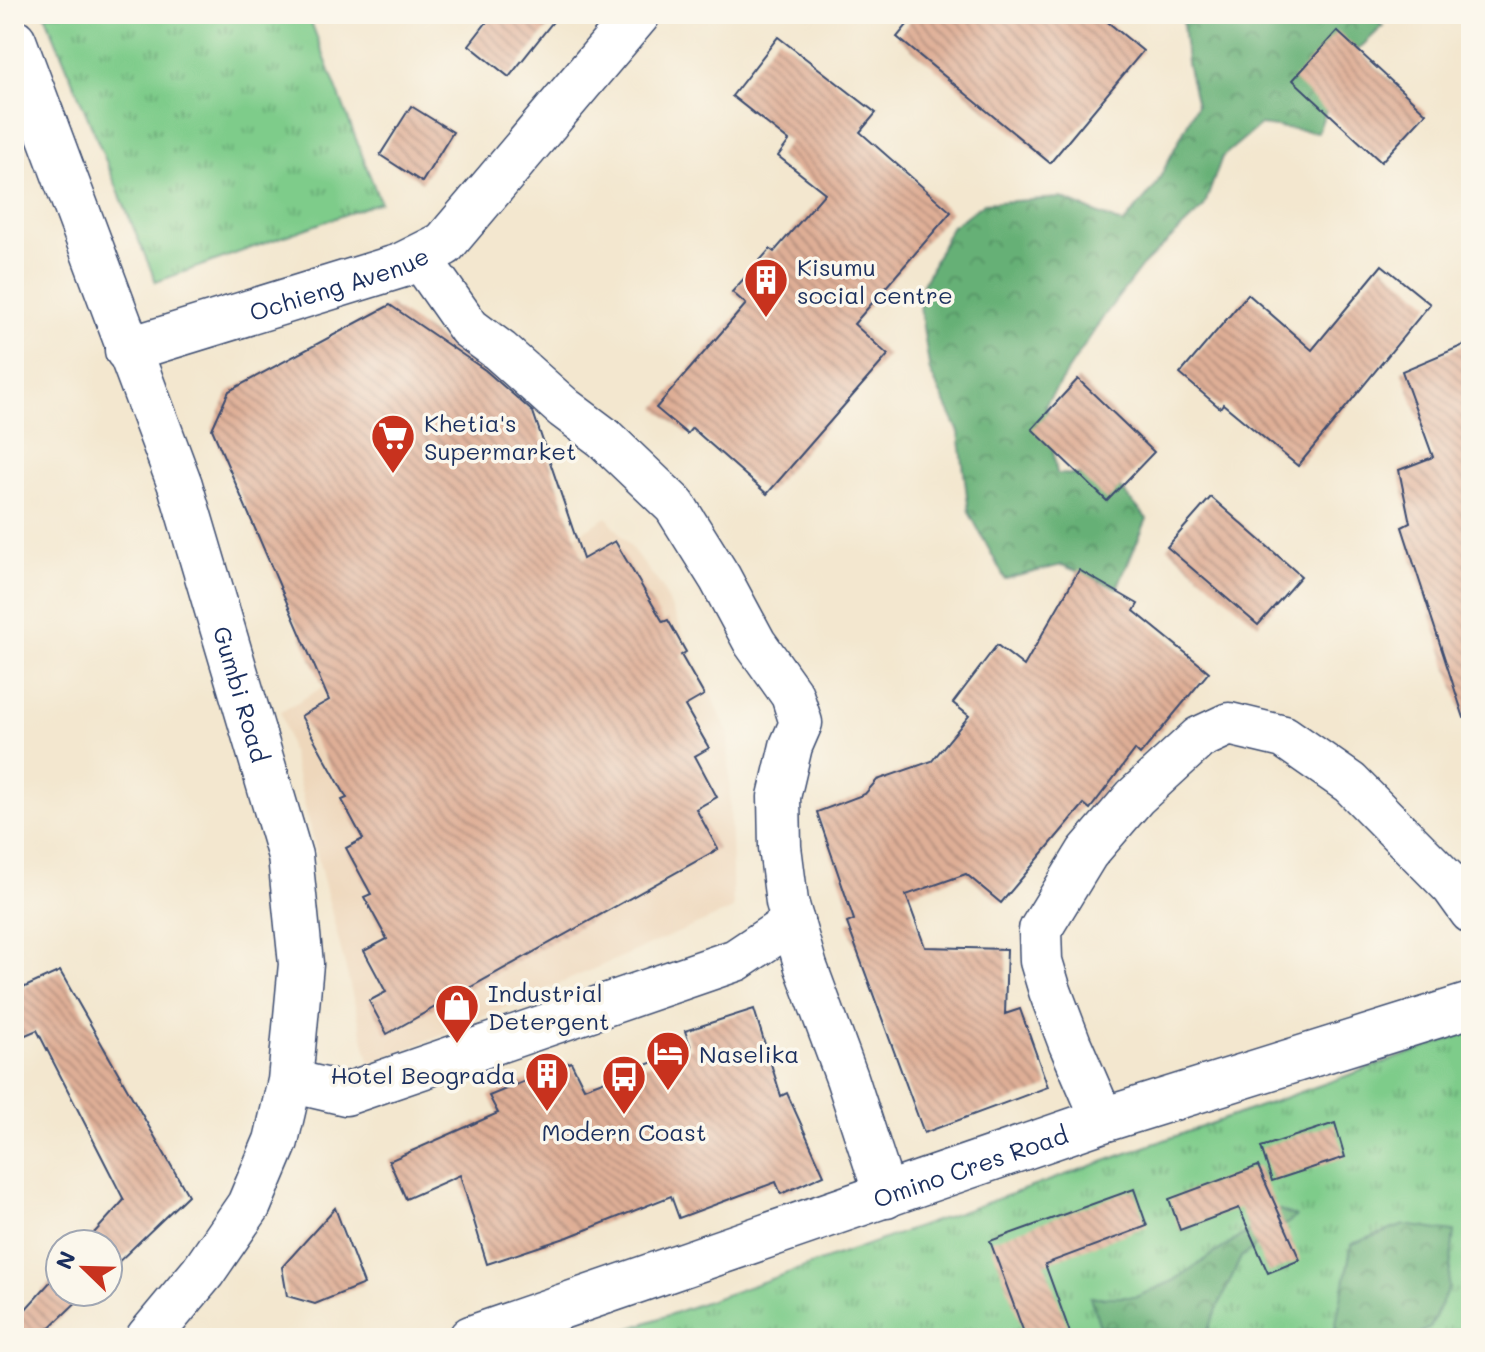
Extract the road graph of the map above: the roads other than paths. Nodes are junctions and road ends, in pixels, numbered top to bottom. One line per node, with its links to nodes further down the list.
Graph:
1 (638, 14): 3 (street, Ochieng Avenue)
2 (14, 41): 4 (street, Gumbi Road)
3 (420, 258): 4 (street, Ochieng Avenue); 6 (street)
4 (127, 350): 8 (street, Gumbi Road)
5 (1471, 912): 9 (street)
6 (793, 922): 8 (street); 10 (street)
7 (1471, 1005): 9 (street, Omino Cres Road)
8 (290, 1081): 11 (street, Gumbi Road)
9 (1103, 1120): 10 (street, Omino Cres Road)
10 (886, 1197): 12 (street, Omino Cres Road)
11 (148, 1338)
12 (471, 1338)

